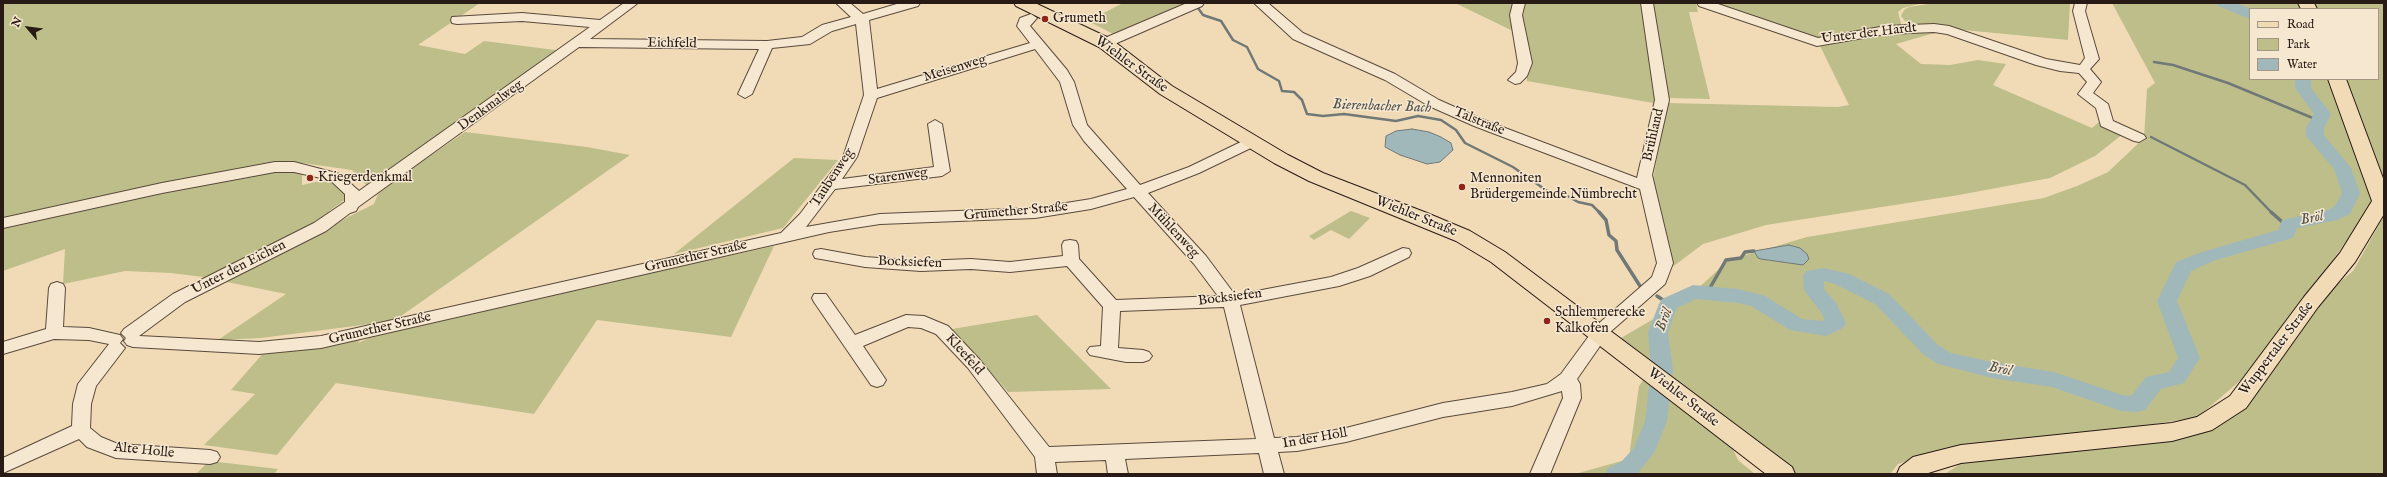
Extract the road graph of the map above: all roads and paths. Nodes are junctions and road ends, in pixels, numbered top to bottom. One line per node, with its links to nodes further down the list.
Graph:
1 (632, 3): 14 (street, Denkmalweg)
2 (842, 3): 12 (street)
3 (914, 3): 12 (street, Eichfeld)
4 (1022, 3): 16 (main road, Wiehler Straße)
5 (1198, 3): 16 (street)
6 (1260, 3): 28 (street, Talstraße)
7 (1519, 3): 20 (street)
8 (1647, 3): 28 (street, Brühland)
9 (1703, 3): 19 (street, Unter der Hardt)
10 (2081, 3): 19 (street)
11 (1031, 18): 17 (street, Mühlenweg)
12 (862, 19): 18 (street, Eichfeld); 23 (street, Taubenweg)
13 (457, 20): 14 (street)
14 (603, 24): 15 (street, Denkmalweg)
15 (578, 43): 18 (street, Eichfeld); 30 (street, Denkmalweg)
16 (1105, 43): 26 (main road, Wiehler Straße)
17 (1039, 44): 23 (street, Meisenweg); 29 (street, Mühlenweg)
18 (767, 45): 22 (street)
19 (2083, 69): 25 (street)
20 (1515, 80)
21 (2337, 80): 59 (main road, Wuppertaler Straße)
22 (745, 94)
23 (872, 95): 27 (street, Taubenweg)
24 (935, 124): 27 (street, Starenweg)
25 (2139, 138)
26 (1252, 142): 29 (street, Grumether Straße); 40 (main road, Wiehler Straße)
27 (830, 185): 32 (street, Taubenweg)
28 (1645, 186): 40 (street, Brühland)
29 (1136, 192): 32 (street, Grumether Straße); 37 (street, Mühlenweg)
30 (350, 208): 31 (street); 41 (street, Unter den Eichen)
31 (3, 223)
32 (788, 236): 41 (street, Grumether Straße)
33 (1403, 253): 37 (street, Bocksiefen)
34 (821, 254): 38 (street, Bocksiefen)
35 (56, 288): 39 (street)
36 (820, 298): 43 (street)
37 (1231, 301): 38 (street, Bocksiefen); 49 (street, Mühlenweg)
38 (1112, 306): 45 (street)
39 (54, 333): 42 (street); 44 (street)
40 (1600, 333): 46 (street, Brühland); 58 (main road, Wiehler Straße)
41 (131, 337): 42 (street, Unter den Eichen)
42 (115, 343): 48 (street)
43 (853, 343): 47 (street); 51 (street, Kleefeld)
44 (3, 348)
45 (1143, 356)
46 (1566, 379): 49 (street, In der Holl); 57 (street)
47 (877, 380)
48 (80, 430): 52 (street, Alte Holle); 53 (street)
49 (1267, 447): 50 (street, In der Holl); 56 (street, Mühlenweg)
50 (1114, 453): 51 (street, In der Holl); 55 (street)
51 (1044, 455): 54 (street)
52 (210, 457)
53 (3, 466)
54 (1047, 474)
55 (1118, 474)
56 (1274, 474)
57 (1540, 474)
58 (1783, 474)
59 (1909, 474)

